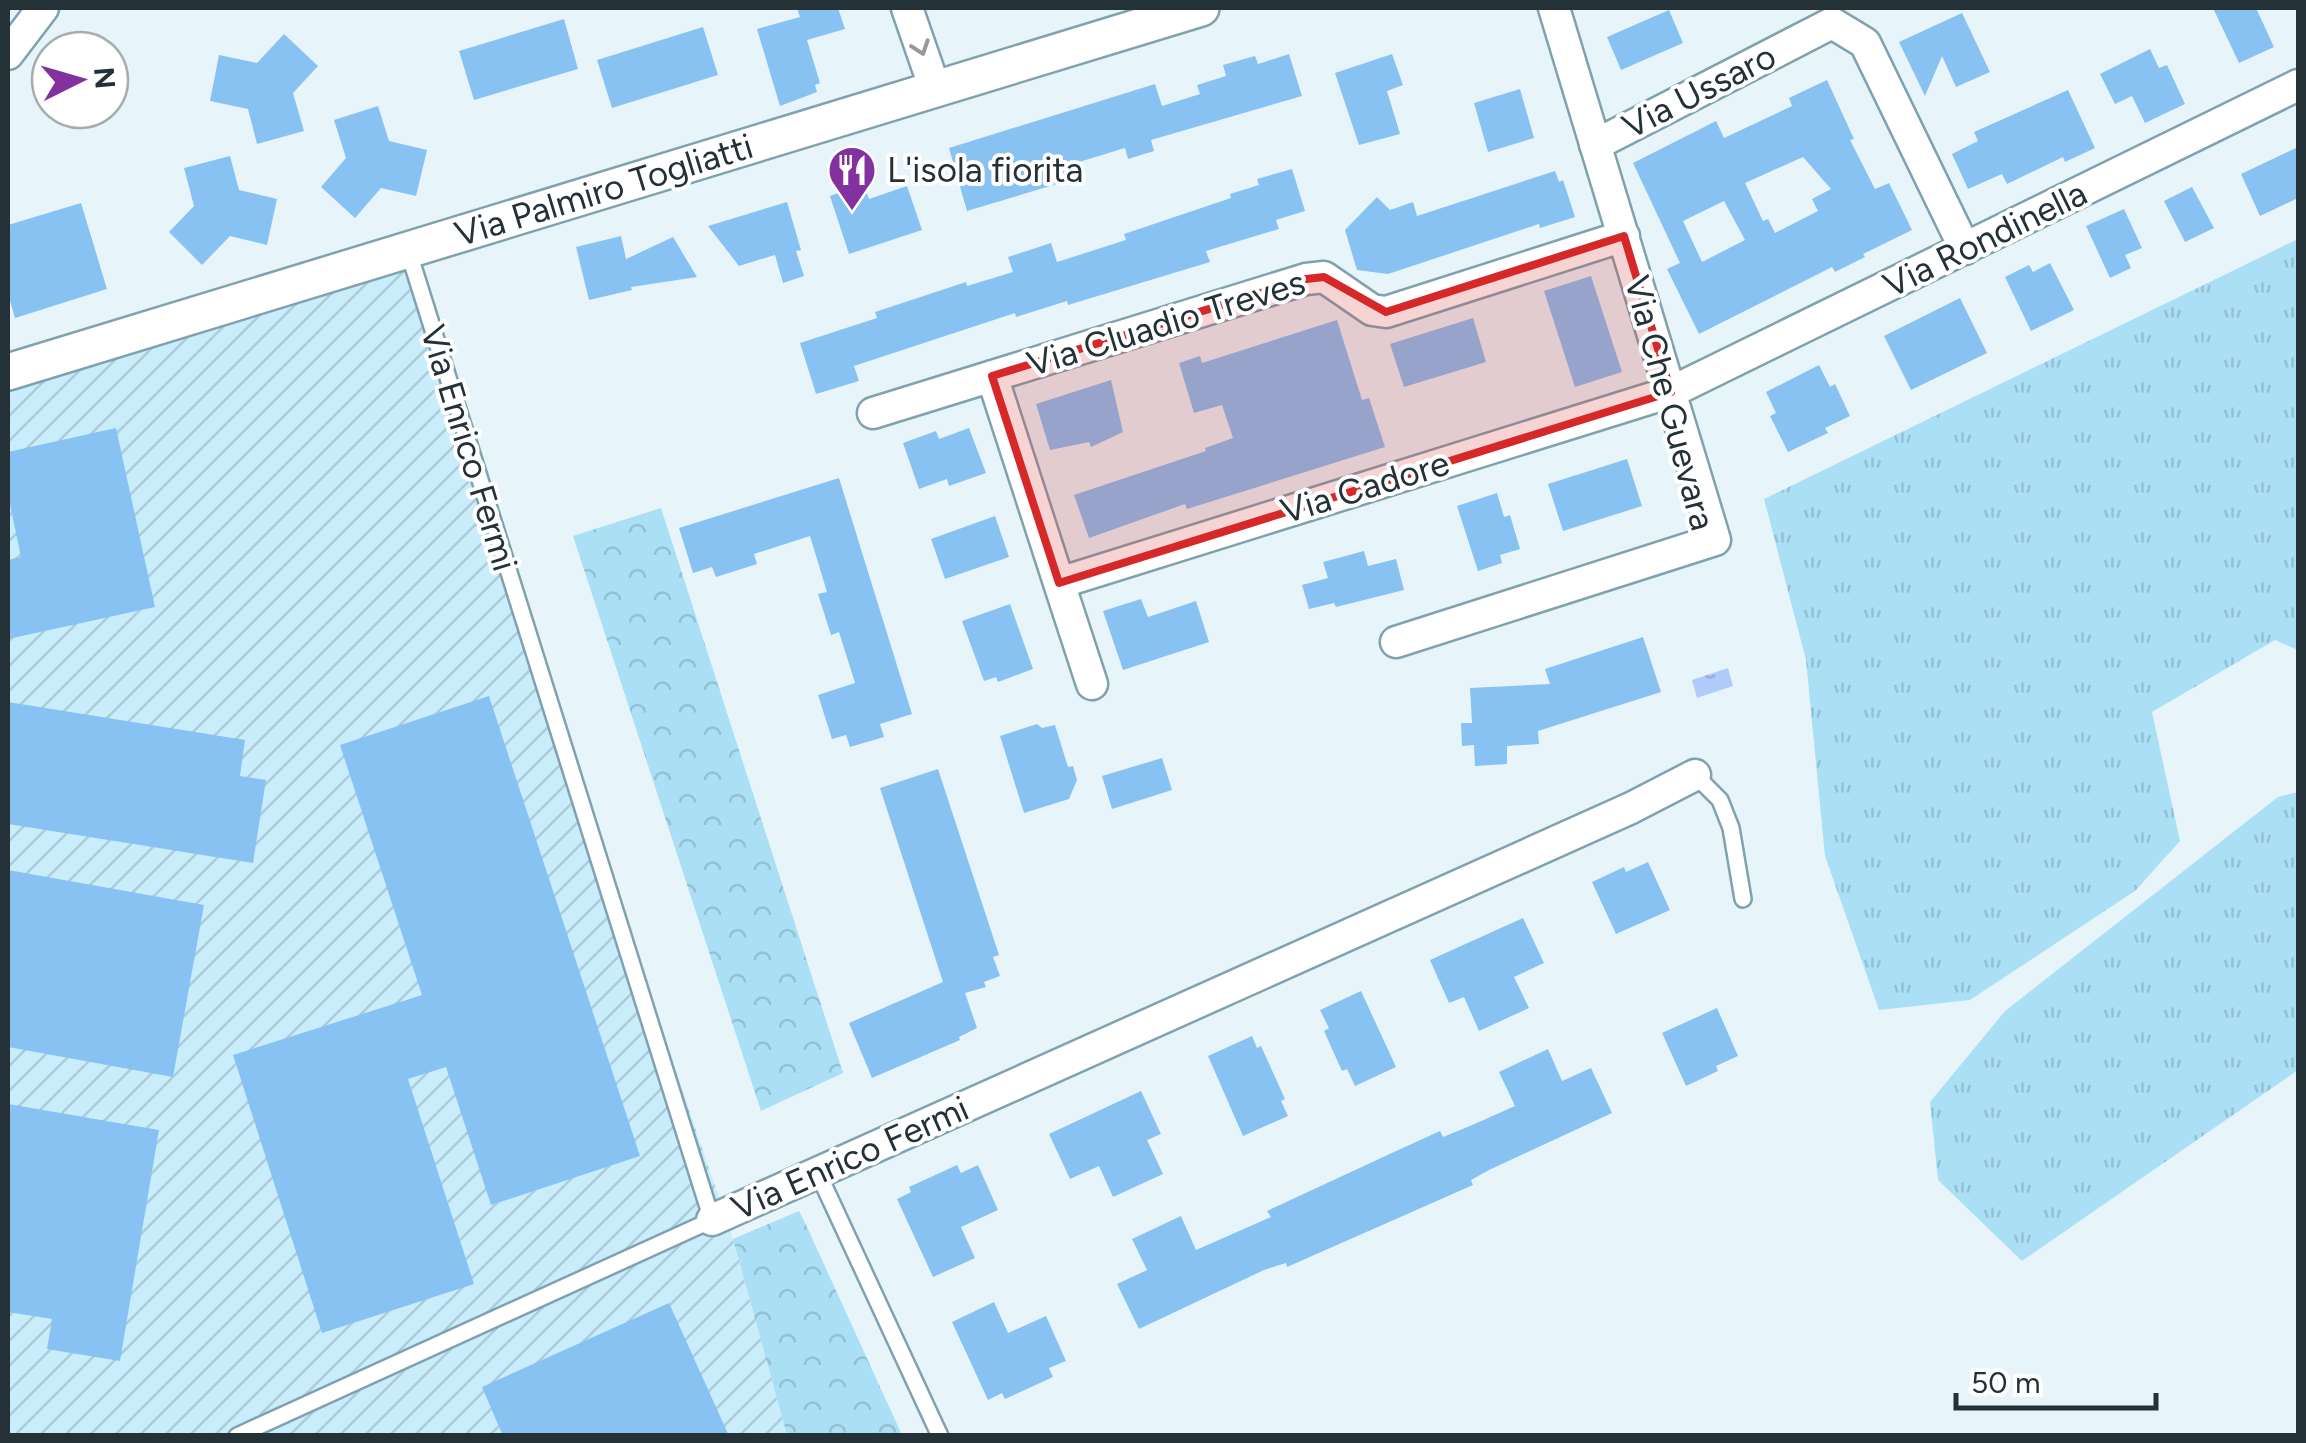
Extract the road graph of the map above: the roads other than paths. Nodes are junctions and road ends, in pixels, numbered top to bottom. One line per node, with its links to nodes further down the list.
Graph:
1 (43, 8): 5 (street)
2 (907, 8): 7 (street, one-way to 7)
3 (1201, 8): 7 (street, Via Palmiro Togliatti)
4 (1554, 8): 8 (street, Via Che Guevara)
5 (8, 54)
6 (2298, 86): 10 (street, Via Rondinella)
7 (935, 89): 11 (street, Via Palmiro Togliatti)
8 (1596, 145): 9 (street, Via Che Guevara); 10 (street, Via Ussaro)
9 (1624, 236): 13 (street, Via Cluadio Treves); 14 (street, Via Che Guevara)
10 (1965, 249): 14 (street, Via Rondinella)
11 (408, 250): 12 (street, Via Palmiro Togliatti); 22 (lane, Via Enrico Fermi)
12 (8, 372)
13 (992, 376): 15 (street, Via Cluadio Treves); 16 (street)
14 (1670, 392): 16 (street, Via Cadore); 17 (street, Via Che Guevara)
15 (872, 413)
16 (1059, 582): 18 (street)
17 (1396, 642)
18 (1092, 684)
19 (1695, 775): 20 (lane); 21 (street, Via Enrico Fermi)
20 (1743, 899)
21 (818, 1173): 22 (street, Via Enrico Fermi); 24 (lane)
22 (712, 1220): 23 (lane)
23 (237, 1436)
24 (940, 1436)

